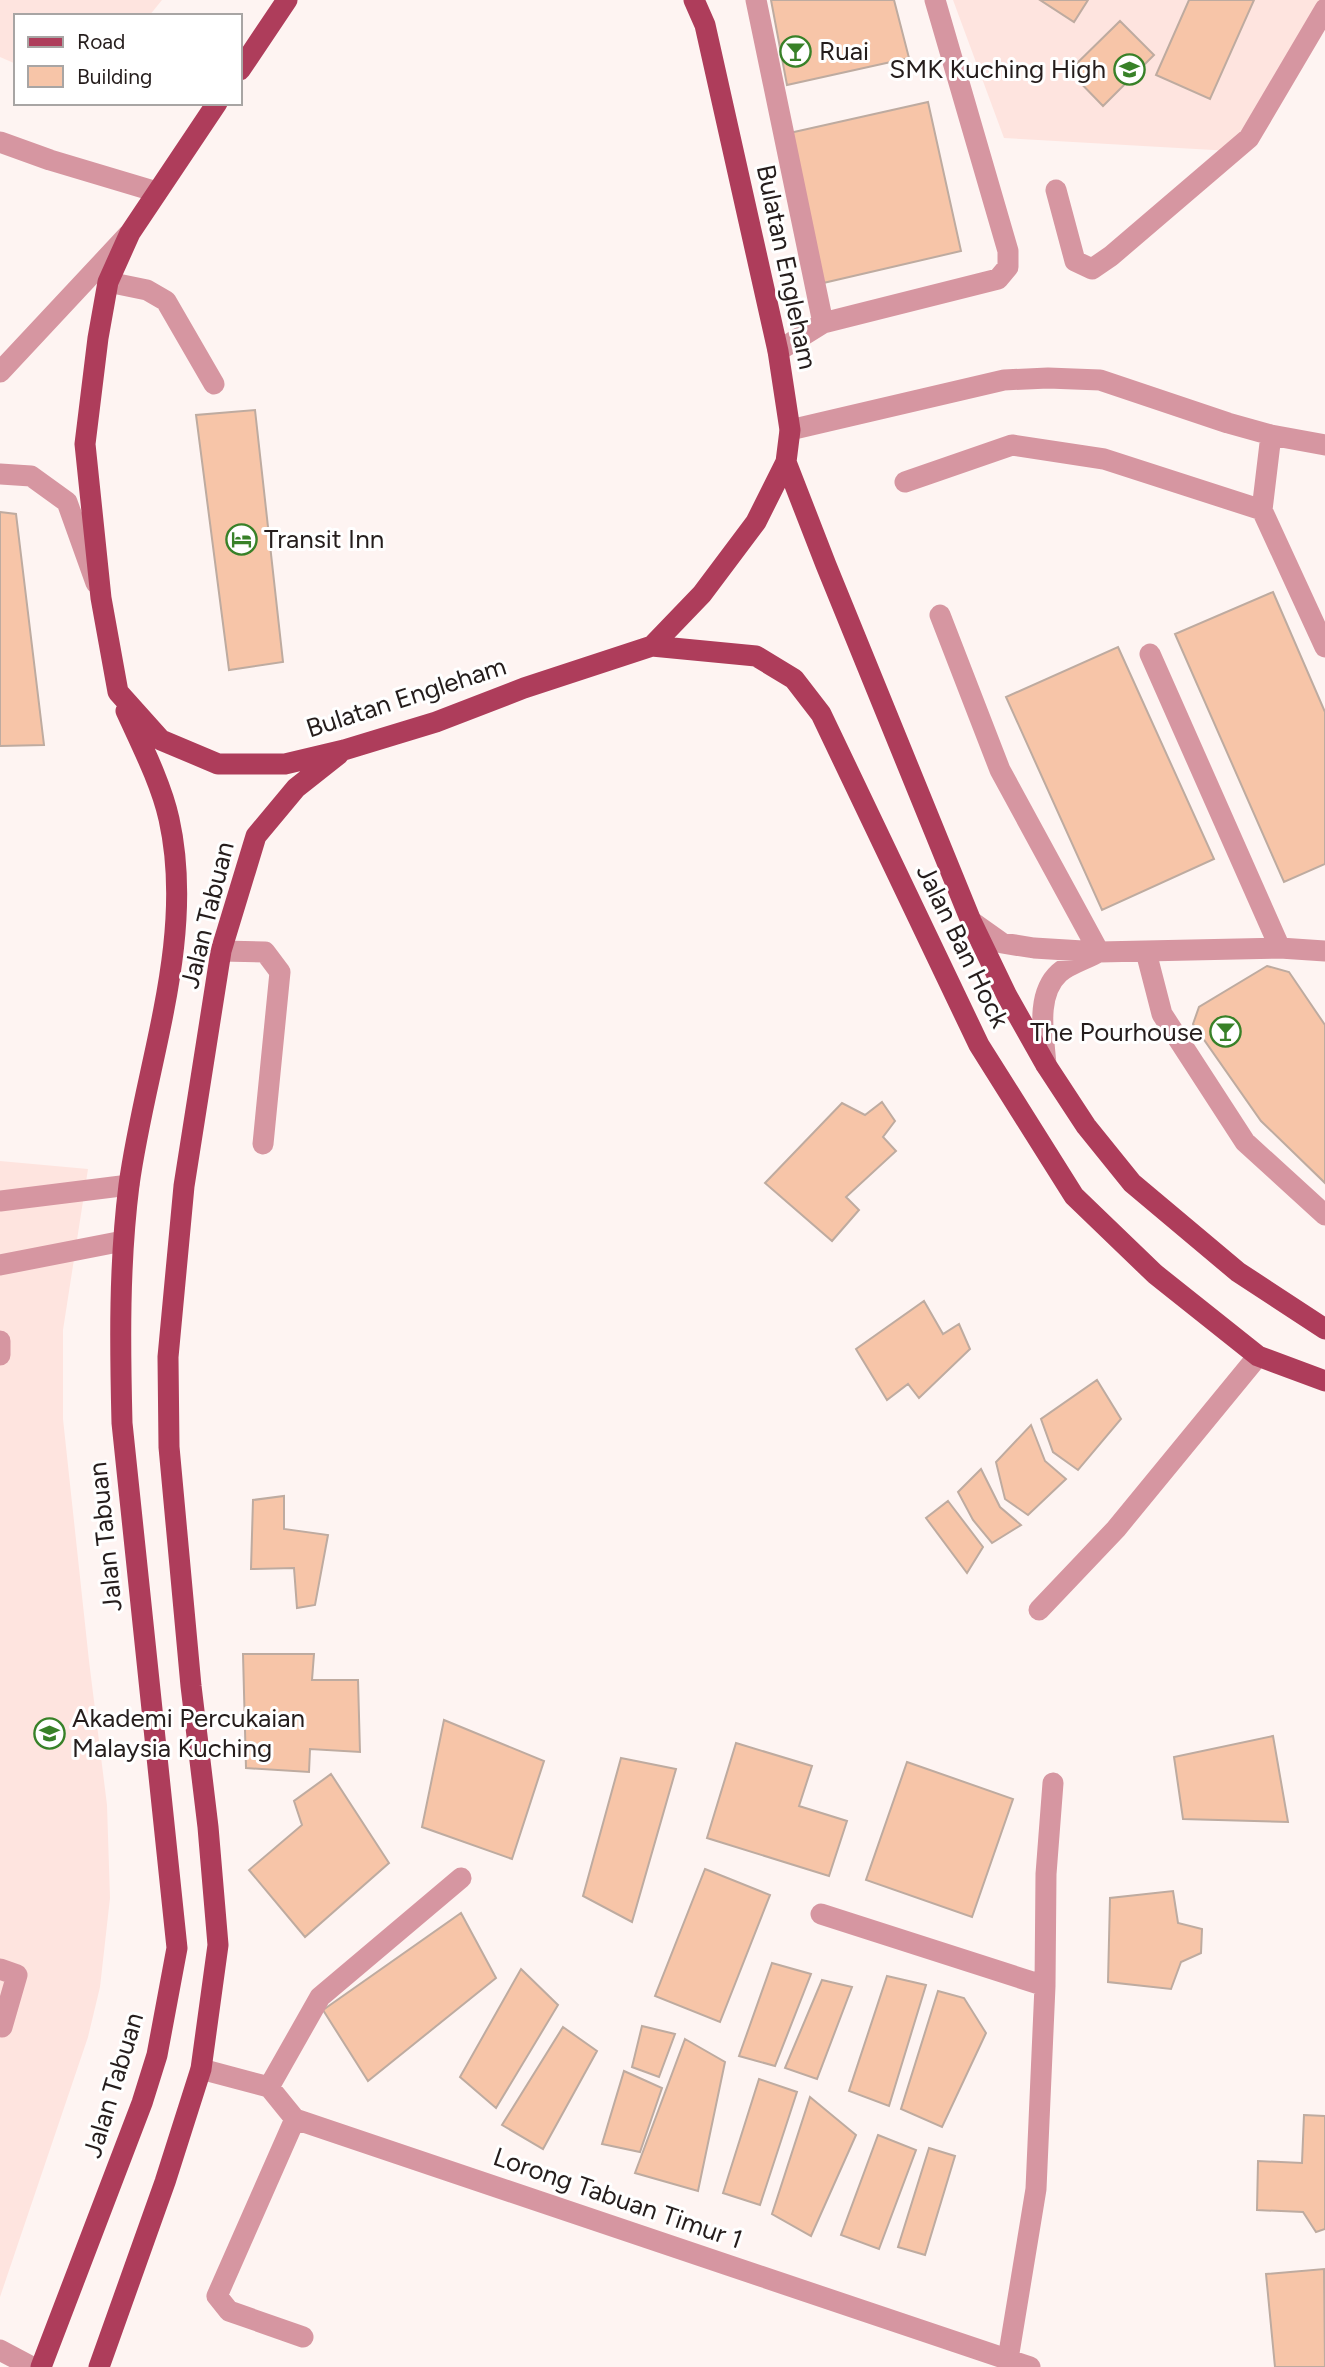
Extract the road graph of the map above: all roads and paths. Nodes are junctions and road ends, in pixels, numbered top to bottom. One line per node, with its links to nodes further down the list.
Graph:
1 (287, 0): 6 (main road)
2 (694, 0): 14 (main road, Bulatan Engleham)
3 (756, 0): 13 (street)
4 (935, 0): 13 (street)
5 (1325, 9): 9 (street)
6 (242, 67)
7 (216, 105): 10 (main road)
8 (0, 142): 10 (street)
9 (1056, 190)
10 (157, 192): 11 (main road)
11 (130, 233): 12 (main road); 15 (street)
12 (108, 282): 16 (street); 24 (main road)
13 (823, 323): 14 (street)
14 (778, 351): 17 (main road, Bulatan Engleham)
15 (0, 372)
16 (214, 384)
17 (790, 430): 18 (street); 20 (main road, Bulatan Engleham)
18 (1270, 435): 19 (street); 23 (street)
19 (1325, 445)
20 (786, 462): 26 (main road, Bulatan Engleham); 31 (main road, Jalan Ban Hock)
21 (0, 474): 24 (street)
22 (905, 482): 23 (street)
23 (1262, 510): 27 (street)
24 (101, 598): 29 (main road)
25 (940, 615): 35 (street)
26 (652, 646): 30 (main road, Bulatan Engleham); 47 (main road, Jalan Ban Hock)
27 (1325, 648)
28 (1150, 654): 32 (street)
29 (118, 692): 30 (main road, Bulatan Engleham); 39 (main road, Jalan Tabuan)
30 (344, 750): 33 (main road, Jalan Tabuan)
31 (971, 921): 35 (street); 37 (main road, Jalan Ban Hock)
32 (1280, 948): 34 (street); 36 (street)
33 (221, 951): 38 (street); 56 (main road, Jalan Tabuan)
34 (1325, 951)
35 (1099, 952): 36 (street); 37 (street)
36 (1146, 952): 41 (street)
37 (1046, 1065): 44 (main road, Jalan Ban Hock)
38 (263, 1144)
39 (129, 1185): 40 (street); 42 (main road, Jalan Tabuan)
40 (0, 1201)
41 (1325, 1215)
42 (123, 1241): 43 (street); 63 (main road, Jalan Tabuan)
43 (0, 1265)
44 (1325, 1329)
45 (0, 1341): 46 (street)
46 (0, 1355)
47 (1258, 1356): 48 (main road, Jalan Ban Hock); 49 (street)
48 (1325, 1381)
49 (1039, 1610)
50 (1053, 1783): 54 (street)
51 (461, 1878): 57 (street)
52 (821, 1914): 54 (street)
53 (0, 1969): 55 (street)
54 (1045, 1986): 61 (street)
55 (0, 2026)
56 (201, 2069): 57 (street); 64 (main road, Jalan Tabuan)
57 (269, 2087): 58 (street)
58 (295, 2119): 59 (street); 61 (street, Lorong Tabuan Timur 1)
59 (303, 2337)
60 (0, 2350): 62 (street)
61 (1008, 2359): 65 (street, Lorong Tabuan Timur 1)
62 (32, 2367)
63 (41, 2367)
64 (99, 2367)
65 (1030, 2367)

